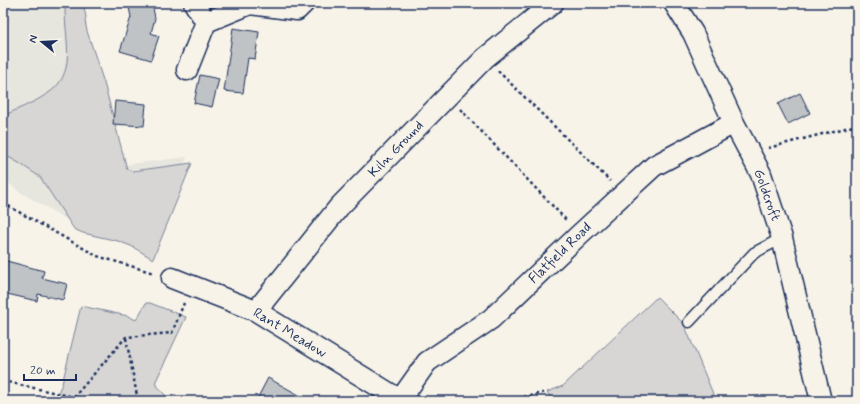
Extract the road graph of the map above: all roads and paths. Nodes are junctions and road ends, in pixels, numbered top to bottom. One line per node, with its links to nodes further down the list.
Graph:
1 (194, 3): 6 (street)
2 (304, 3): 5 (street)
3 (553, 3): 7 (street, Kiln Ground)
4 (674, 3): 10 (street, Goldcroft)
5 (250, 4): 6 (street)
6 (206, 22): 8 (street)
7 (485, 58): 9 (street, Kiln Ground); 13 (path)
8 (187, 70)
9 (448, 96): 15 (path); 19 (street, Kiln Ground)
10 (734, 123): 12 (street, Goldcroft); 13 (street, Flatfield Road)
11 (857, 125): 12 (path)
12 (750, 152): 16 (street, Goldcroft)
13 (623, 194): 15 (street, Flatfield Road)
14 (3, 203): 17 (path)
15 (580, 234): 24 (street, Flatfield Road)
16 (782, 238): 20 (lane); 27 (street, Goldcroft)
17 (172, 278): 18 (street, Rant Meadow)
18 (191, 285): 19 (street, Rant Meadow); 21 (path)
19 (256, 311): 24 (street, Rant Meadow)
20 (689, 322)
21 (126, 337): 22 (path); 25 (path)
22 (3, 381)
23 (548, 392): 26 (path)
24 (401, 400)
25 (138, 401)
26 (506, 401)
27 (821, 401)

